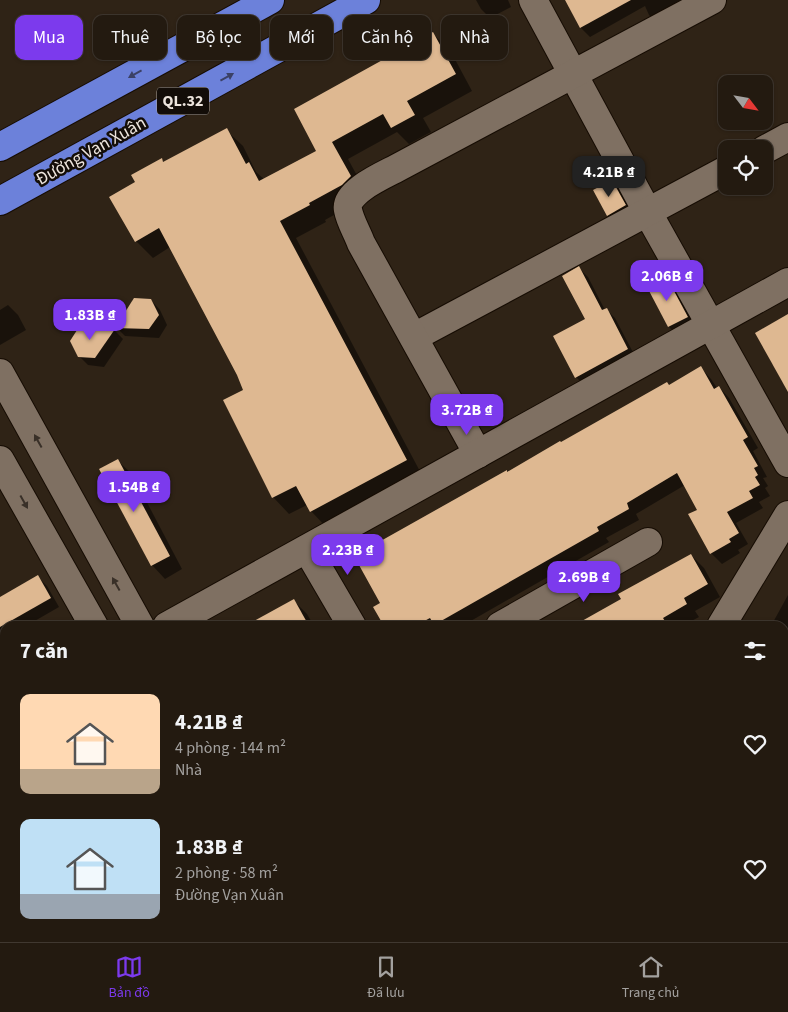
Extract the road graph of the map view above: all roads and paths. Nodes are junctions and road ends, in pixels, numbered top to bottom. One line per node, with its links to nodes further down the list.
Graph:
1 (270, 0): 8 (highway, QL.32, one-way to 8)
2 (366, 0): 10 (highway, Đường Vạn Xuân / QL.32, one-way to 2)
3 (533, 0): 5 (street)
4 (712, 0): 5 (street)
5 (573, 74): 11 (street); 14 (street)
6 (788, 137): 7 (street)
7 (773, 145)
8 (0, 148)
9 (718, 174): 11 (street)
10 (0, 201)
11 (648, 213): 13 (street); 14 (street)
12 (788, 282): 13 (street)
13 (710, 325): 16 (street); 18 (street)
14 (414, 337): 16 (street)
15 (0, 373): 23 (street, one-way to 15)
16 (478, 454): 21 (street)
17 (0, 460): 22 (street, one-way to 22)
18 (788, 463)
19 (788, 515): 27 (street)
20 (648, 542): 26 (street)
21 (307, 549): 24 (street); 25 (street)
22 (91, 621)
23 (137, 621)
24 (176, 621)
25 (349, 621)
26 (509, 621)
27 (724, 621)

